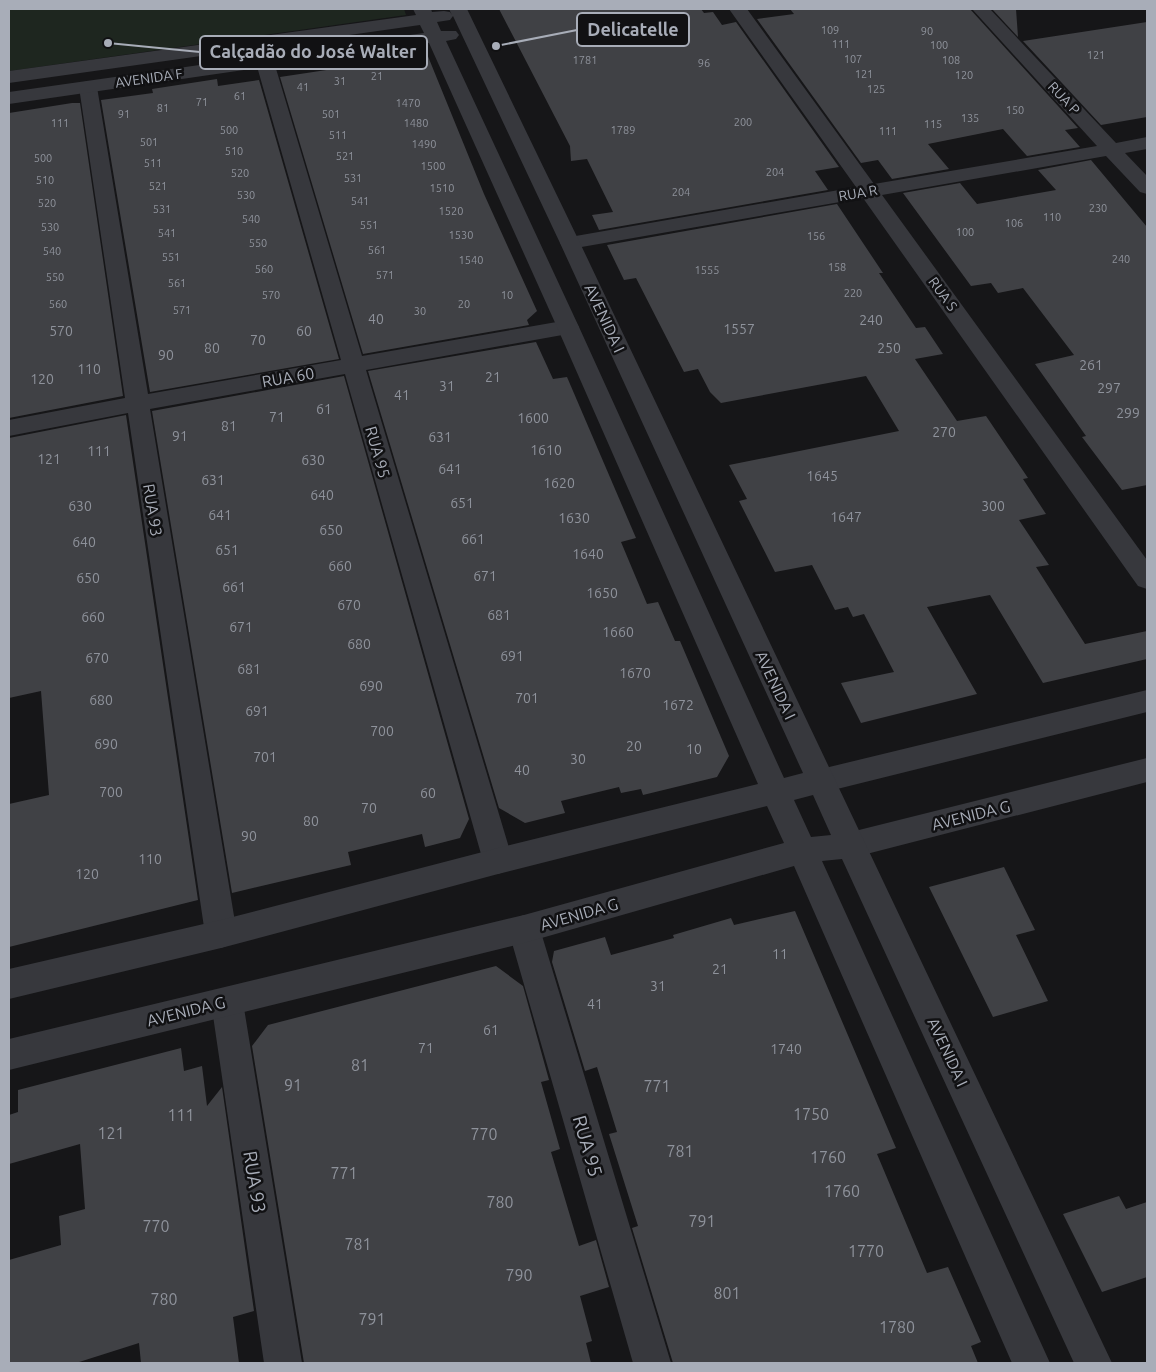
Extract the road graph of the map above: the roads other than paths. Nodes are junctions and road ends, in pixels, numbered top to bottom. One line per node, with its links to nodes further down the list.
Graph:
1 (738, 9): 12 (street, RUA S)
2 (980, 9): 10 (street, RUA P)
3 (462, 18): 4 (street, AVENIDA F); 13 (street, AVENIDA I)
4 (428, 21): 5 (street, AVENIDA F); 14 (street)
5 (261, 52): 6 (street, AVENIDA F); 7 (street, AVENIDA F); 15 (street, RUA 95)
6 (9, 77)
7 (88, 87): 8 (street, AVENIDA F); 16 (street, RUA 93)
8 (9, 98)
9 (1147, 143): 10 (street, RUA R)
10 (1112, 149): 11 (street, RUA P); 12 (street, RUA R)
11 (1147, 188)
12 (869, 191): 13 (street, RUA R); 18 (street, RUA S)
13 (570, 242): 21 (street, AVENIDA I)
14 (568, 327): 15 (street, RUA 60); 22 (street)
15 (353, 365): 16 (street, RUA 60); 25 (street, RUA 95)
16 (136, 404): 17 (street, RUA 60); 27 (street, RUA 93)
17 (9, 428)
18 (1147, 579)
19 (1147, 701): 21 (street)
20 (1147, 770): 23 (street, AVENIDA G)
21 (821, 781): 22 (street); 23 (street, AVENIDA I)
22 (776, 792): 24 (street); 25 (street)
23 (851, 845): 24 (street, AVENIDA G); 34 (street, AVENIDA I)
24 (802, 851): 26 (street, AVENIDA G); 33 (street)
25 (498, 861): 27 (street)
26 (524, 929): 29 (street, AVENIDA G); 32 (street, RUA 95)
27 (220, 934): 28 (street)
28 (9, 984)
29 (227, 1002): 30 (street, AVENIDA G); 31 (street, RUA 93)
30 (9, 1054)
31 (283, 1363)
32 (652, 1363)
33 (1031, 1363)
34 (1093, 1363)

